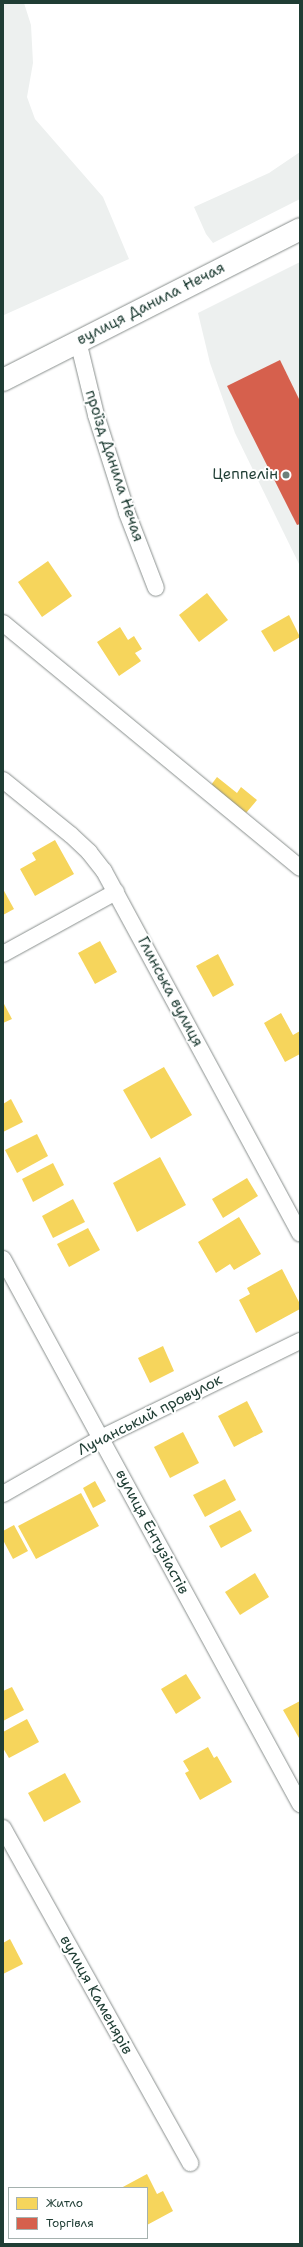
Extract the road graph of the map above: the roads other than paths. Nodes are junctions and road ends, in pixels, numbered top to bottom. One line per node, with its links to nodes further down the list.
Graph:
1 (300, 229): 2 (main road, вулиця Данила Нечая)
2 (78, 341): 3 (main road, вулиця Данила Нечая); 4 (street, проїзд Данила Нечая)
3 (3, 380)
4 (156, 588)
5 (3, 622): 7 (street)
6 (3, 780): 8 (street, Глинська вулиця)
7 (300, 868)
8 (116, 892): 9 (street); 10 (street, Глинська вулиця)
9 (3, 954)
10 (300, 1233)
11 (3, 1259): 13 (street, вулиця Ентузіастів)
12 (300, 1340): 13 (street, Лучанський провулок)
13 (102, 1438): 14 (street, Лучанський провулок); 15 (street, вулиця Ентузіастів)
14 (3, 1494)
15 (300, 1804)
16 (3, 1828): 17 (street, вулиця Каменярів)
17 (190, 2163)

